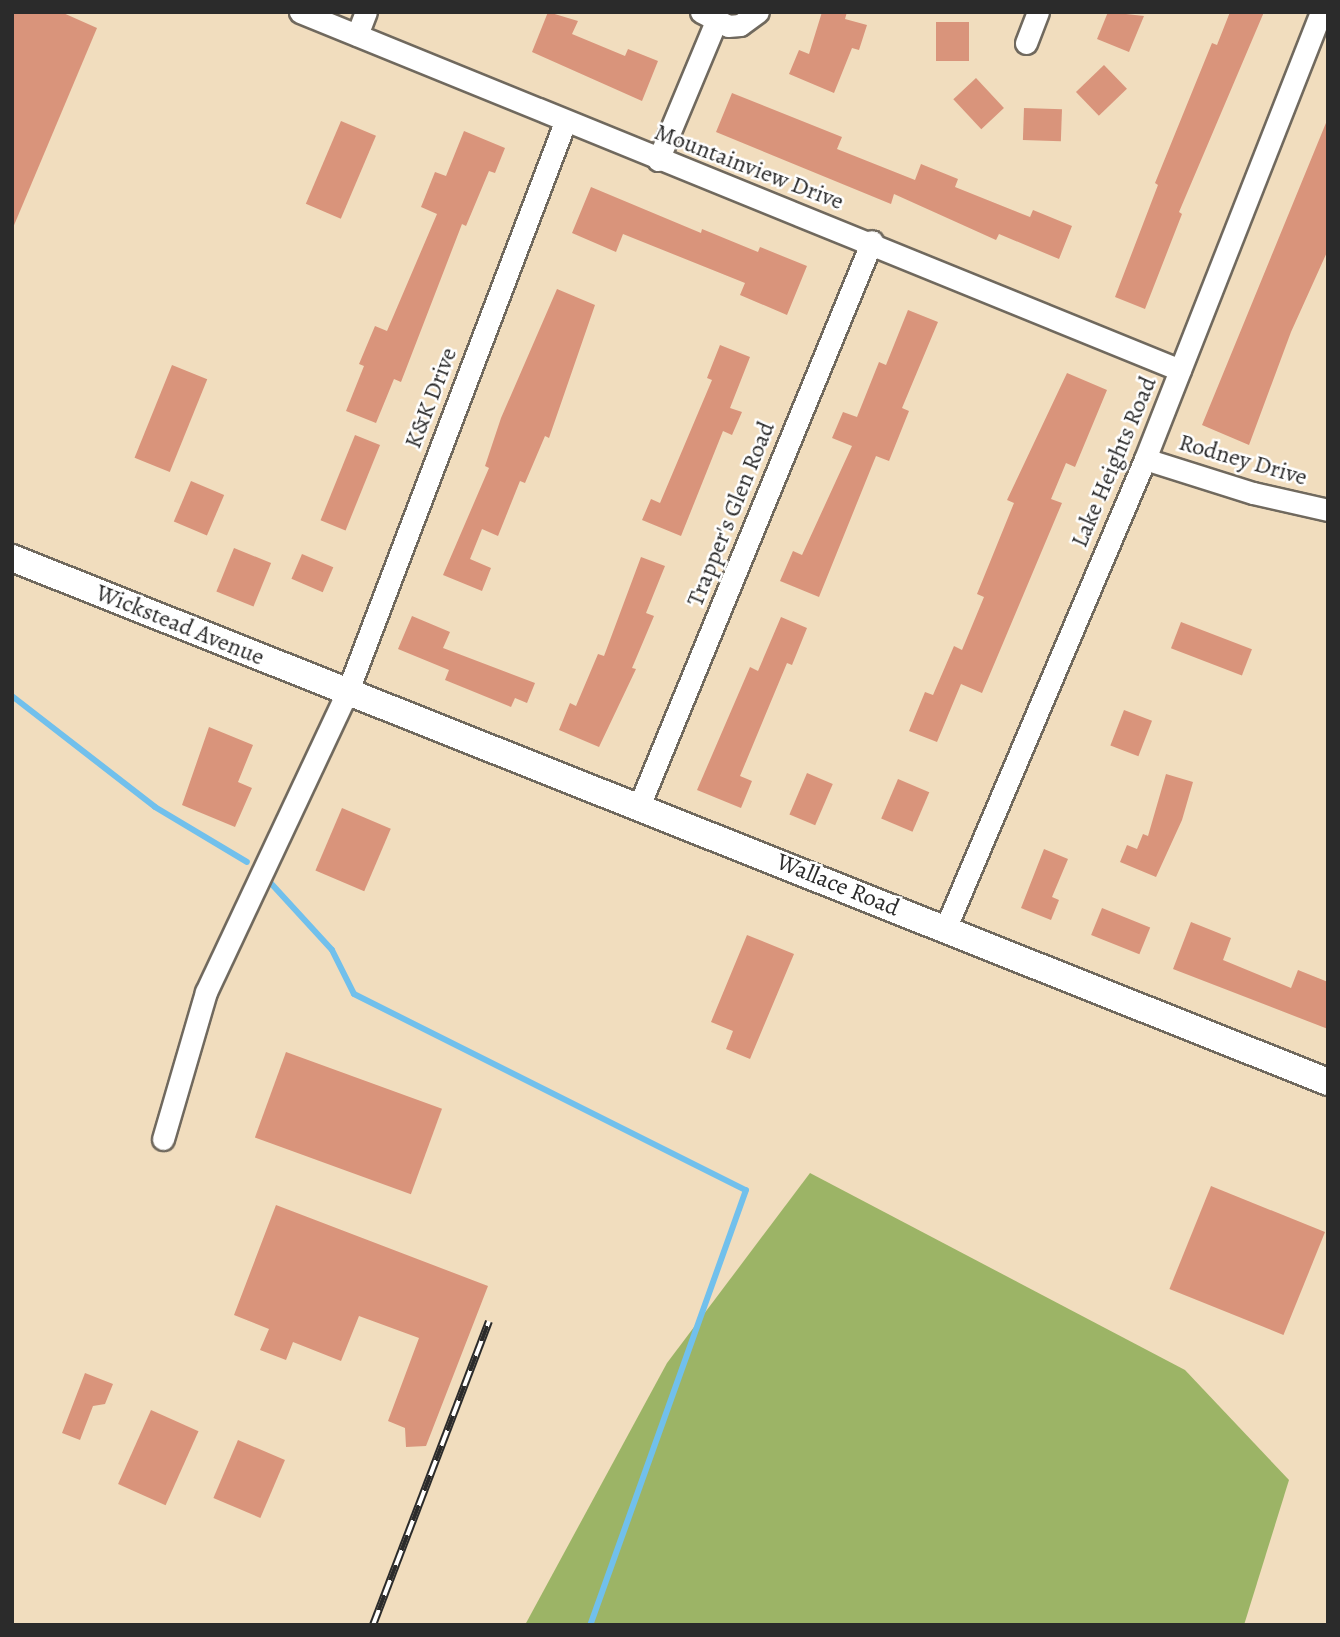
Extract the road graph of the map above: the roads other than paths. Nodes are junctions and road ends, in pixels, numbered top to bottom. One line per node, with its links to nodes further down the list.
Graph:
1 (300, 12): 7 (street, Mountainview Drive)
2 (366, 12): 7 (street)
3 (758, 12): 6 (street)
4 (1038, 12): 8 (street)
5 (1321, 12): 12 (street, Lake Heights Road)
6 (708, 18): 10 (street)
7 (356, 35): 9 (street, Mountainview Drive)
8 (1026, 43)
9 (565, 122): 10 (street, Mountainview Drive); 16 (street, K&K Drive)
10 (657, 160): 11 (street, Mountainview Drive)
11 (872, 241): 12 (street, Mountainview Drive); 17 (street, Trapper's Glen Road)
12 (1180, 370): 13 (street, Lake Heights Road)
13 (1145, 459): 14 (street, Rodney Drive); 18 (street, Lake Heights Road)
14 (1328, 510)
15 (12, 558): 16 (street, Wickstead Avenue)
16 (347, 693): 17 (street, Wallace Road); 20 (street, K&K Drive)
17 (639, 806): 18 (street, Wallace Road)
18 (946, 927): 19 (street, Wallace Road)
19 (1328, 1082)
20 (163, 1139)

